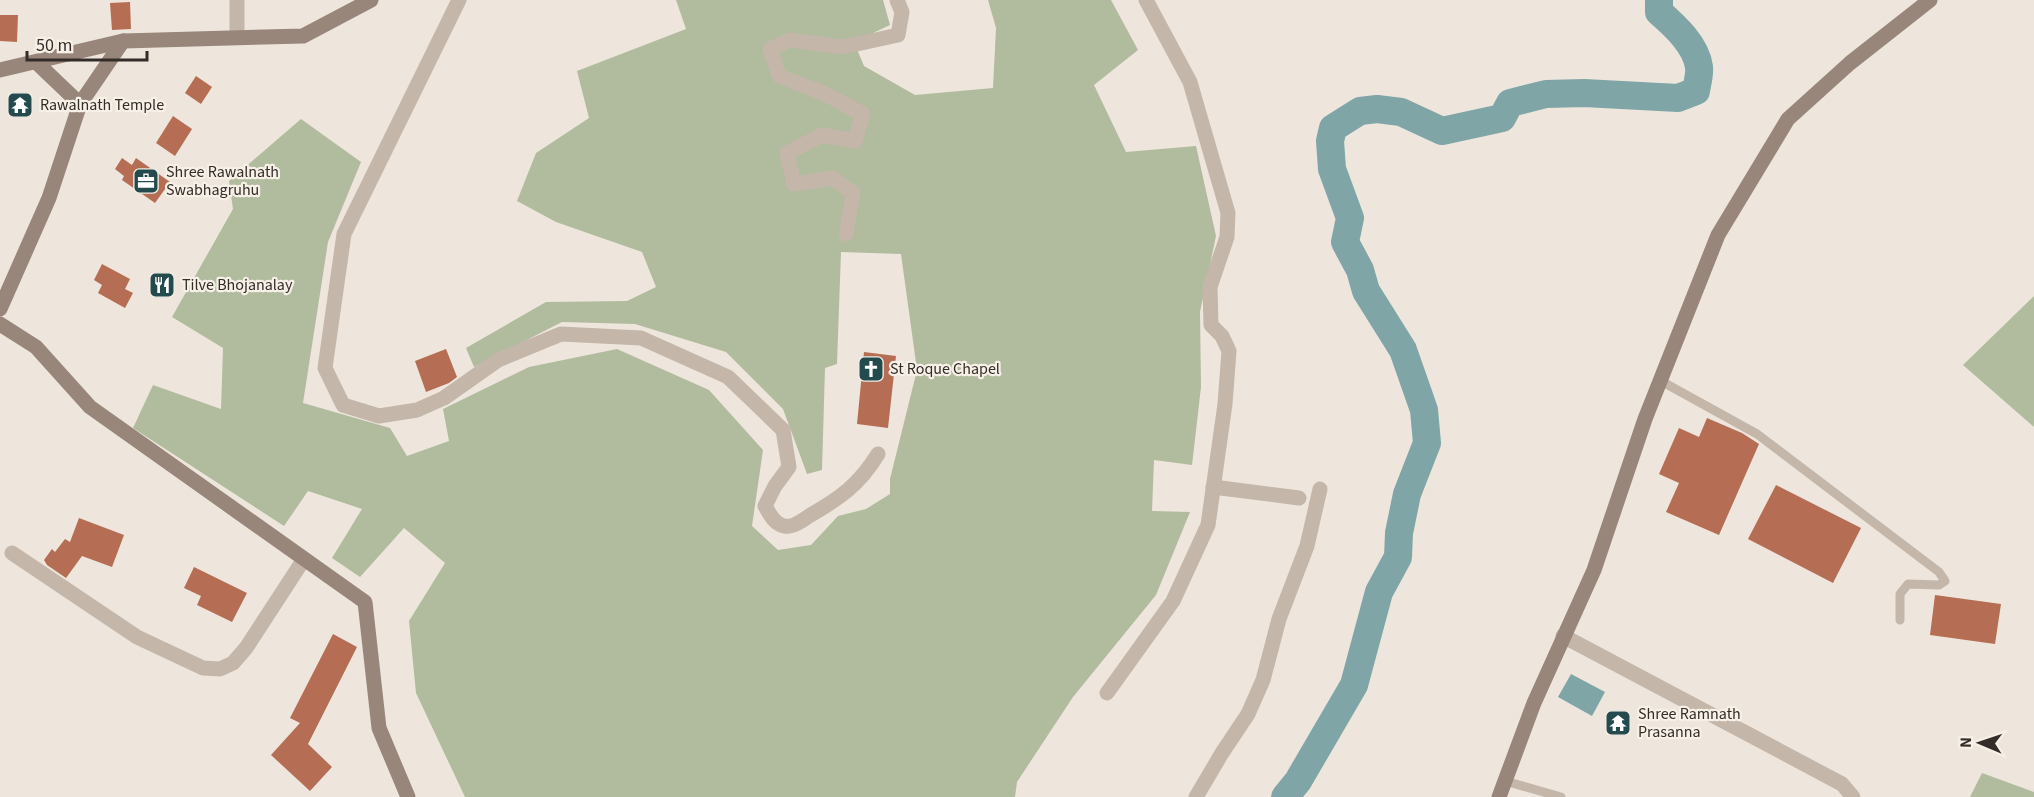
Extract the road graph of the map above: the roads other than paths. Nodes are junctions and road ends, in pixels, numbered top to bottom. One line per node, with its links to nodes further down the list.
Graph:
1 (237, 0): 7 (street)
2 (371, 0): 7 (street)
3 (459, 0): 16 (street)
4 (897, 0): 12 (street)
5 (1146, 0): 17 (street)
6 (1930, 0): 15 (street)
7 (237, 37): 8 (street)
8 (123, 42): 9 (street); 11 (street)
9 (36, 62): 10 (street); 11 (street)
10 (0, 70)
11 (80, 104): 13 (street)
12 (846, 234)
13 (0, 309)
14 (0, 324): 21 (street)
15 (1661, 381): 22 (lane); 23 (street)
16 (878, 454)
17 (1213, 487): 19 (street); 24 (street)
18 (1320, 489): 27 (street)
19 (1299, 498)
20 (12, 553): 21 (street)
21 (304, 560): 26 (street)
22 (1900, 620)
23 (1563, 636): 25 (street); 30 (street)
24 (1107, 693)
25 (1505, 781): 28 (street); 29 (lane)
26 (408, 797)
27 (1196, 797)
28 (1499, 797)
29 (1561, 797)
30 (1853, 797)

